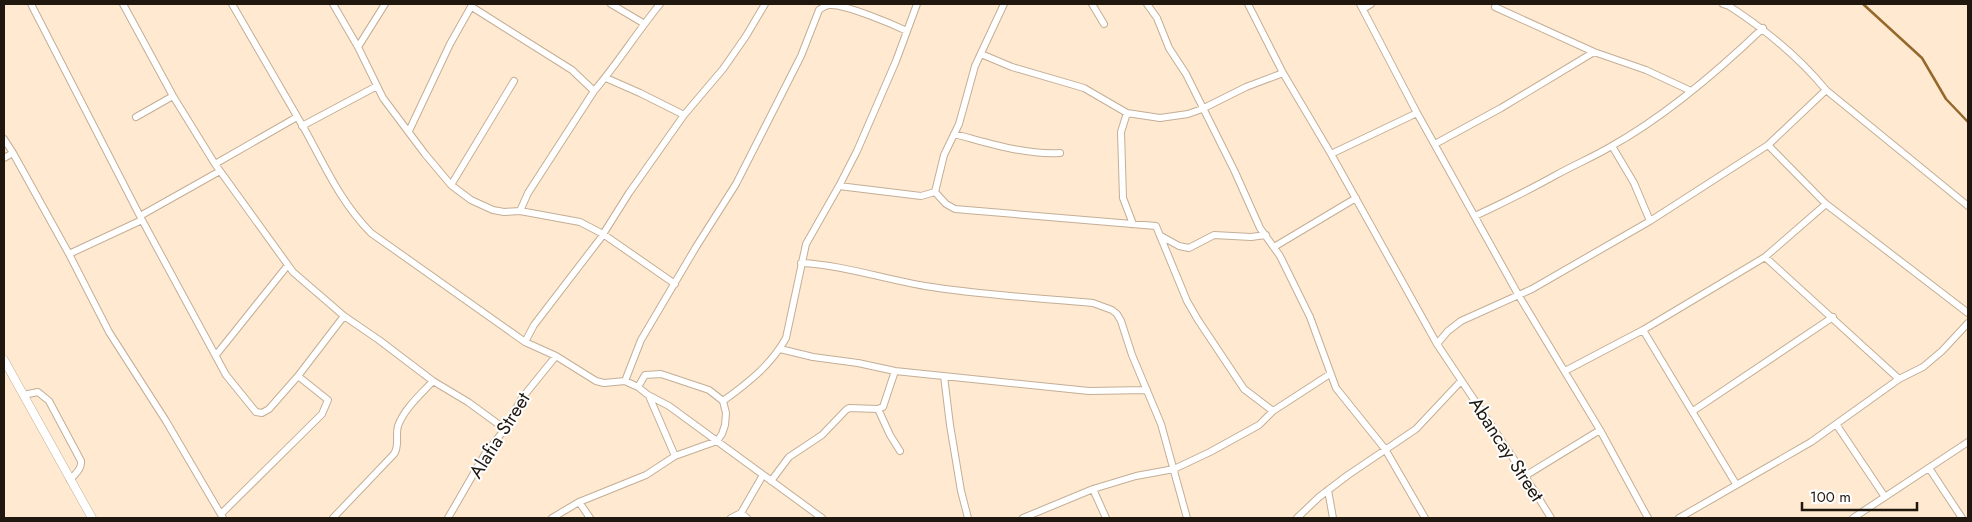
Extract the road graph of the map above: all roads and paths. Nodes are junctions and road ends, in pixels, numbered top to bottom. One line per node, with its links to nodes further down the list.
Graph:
1 (31, 4): 61 (street)
2 (123, 4): 33 (street)
3 (232, 4): 39 (street)
4 (333, 4): 23 (street)
5 (385, 4): 23 (street)
6 (611, 4): 19 (street)
7 (660, 4): 19 (street)
8 (765, 4): 37 (street)
9 (917, 4): 22 (street)
10 (1004, 4): 25 (street)
11 (1092, 4): 20 (street)
12 (1147, 4): 34 (street)
13 (1248, 4): 26 (street, Abancay Street)
14 (1371, 4): 17 (street)
15 (1727, 4): 21 (street)
16 (472, 6): 31 (street); 41 (street)
17 (1361, 7): 36 (street)
18 (1495, 7): 24 (street)
19 (644, 23): 27 (street)
20 (1104, 24)
21 (1763, 28): 30 (street); 32 (street)
22 (908, 31): 54 (street); 72 (street)
23 (358, 47): 29 (street)
24 (1594, 52): 32 (street); 44 (street)
25 (981, 54): 35 (street); 42 (street)
26 (1282, 73): 34 (street); 49 (street, Abancay Street)
27 (606, 78): 31 (street); 37 (street)
28 (514, 81): 53 (street)
29 (377, 86): 40 (street); 41 (street)
30 (1826, 90): 45 (street); 58 (street)
31 (594, 91): 59 (street)
32 (1690, 91): 46 (street)
33 (173, 96): 38 (street); 51 (street)
34 (1202, 109): 35 (street); 65 (street)
35 (1127, 113): 63 (street)
36 (1417, 113): 44 (street); 49 (street)
37 (684, 116): 64 (street)
38 (136, 117)
39 (297, 117): 40 (street); 51 (street)
40 (302, 126): 79 (street)
41 (409, 131): 53 (street)
42 (954, 134): 47 (street); 55 (street)
43 (4, 139): 48 (street)
44 (1435, 144): 60 (street)
45 (1768, 145): 57 (street); 62 (street)
46 (1612, 146): 60 (street); 62 (street)
47 (1060, 153)
48 (13, 154): 50 (street); 68 (street)
49 (1331, 154): 56 (street, Abancay Street)
50 (4, 158)
51 (216, 164): 52 (street)
52 (220, 171): 61 (street); 71 (street)
53 (451, 185): 59 (street)
54 (839, 186): 55 (street); 70 (street)
55 (935, 192): 63 (street)
56 (1356, 198): 67 (street); 80 (street, Abancay Street)
57 (1826, 204): 69 (street); 74 (street)
58 (1968, 206)
59 (520, 211): 64 (street)
60 (1475, 216): 73 (street)
61 (141, 218): 68 (street); 82 (street)
62 (1650, 221): 73 (street)
63 (1133, 224): 66 (street)
64 (603, 234): 72 (street); 79 (street)
65 (1266, 235): 66 (street); 67 (street)
66 (1161, 236): 100 (street)
67 (1274, 247): 87 (street)
68 (69, 254): 122 (street)
69 (1765, 256): 76 (street); 78 (street)
70 (801, 263): 81 (street); 95 (street)
71 (288, 265): 75 (street); 82 (street)
72 (675, 284): 92 (street)
73 (1519, 296): 80 (street); 86 (street)
74 (1968, 313)
75 (344, 316): 88 (street); 91 (street)
76 (1833, 317): 90 (street); 101 (street)
77 (1968, 323): 90 (street)
78 (1643, 330): 86 (street); 101 (street)
79 (525, 342): 83 (street)
80 (1437, 344): 93 (street, Abancay Street)
81 (780, 349): 85 (street); 98 (street)
82 (216, 355): 88 (street)
83 (556, 356): 92 (street); 103 (street, Alafia Street)
84 (4, 360): 96 (street)
85 (895, 371): 89 (street); 99 (street)
86 (1565, 371): 104 (street)
87 (1330, 374): 100 (street); 107 (street)
88 (298, 376): 122 (street)
89 (944, 376): 95 (street); 131 (street)
90 (1900, 379): 102 (street)
91 (433, 381): 103 (street); 124 (street)
92 (625, 381): 94 (street)
93 (1461, 381): 107 (street); 113 (street, Abancay Street)
94 (638, 387): 97 (street); 98 (street)
95 (1147, 390): 111 (street)
96 (23, 395): 114 (street); 114 (street)
97 (648, 395): 105 (street); 109 (street)
98 (723, 401): 105 (street)
99 (878, 408): 108 (street); 115 (street)
100 (1274, 411): 111 (street)
101 (1693, 411): 116 (street)
102 (1836, 424): 116 (street); 119 (street)
103 (505, 429): 125 (street, Alafia Street)
104 (1600, 430): 113 (street); 139 (street)
105 (717, 441): 109 (street); 112 (street)
106 (1968, 442): 110 (street)
107 (1385, 449): 118 (street); 137 (street)
108 (900, 450)
109 (676, 456): 120 (street)
110 (1929, 468): 119 (street); 142 (street)
111 (1174, 469): 117 (street); 134 (street)
112 (763, 475): 115 (street); 121 (street)
113 (1525, 476): 138 (street, Abancay Street)
114 (70, 480): 123 (street)
115 (771, 481): 130 (street)
116 (1736, 484): 140 (street)
117 (1093, 489): 132 (street); 133 (street)
118 (1328, 490): 135 (street); 136 (street)
119 (1884, 497): 141 (street)
120 (579, 502): 126 (street); 127 (street)
121 (741, 513): 128 (street); 129 (street)
122 (222, 516)
123 (92, 518)
124 (333, 518)
125 (448, 518)
126 (552, 518)
127 (590, 518)
128 (731, 518)
129 (747, 518)
130 (822, 518)
131 (968, 518)
132 (1023, 518)
133 (1106, 518)
134 (1187, 518)
135 (1296, 518)
136 (1333, 518)
137 (1425, 518)
138 (1551, 518)
139 (1648, 518)
140 (1679, 518)
141 (1853, 518)
142 (1962, 518)

